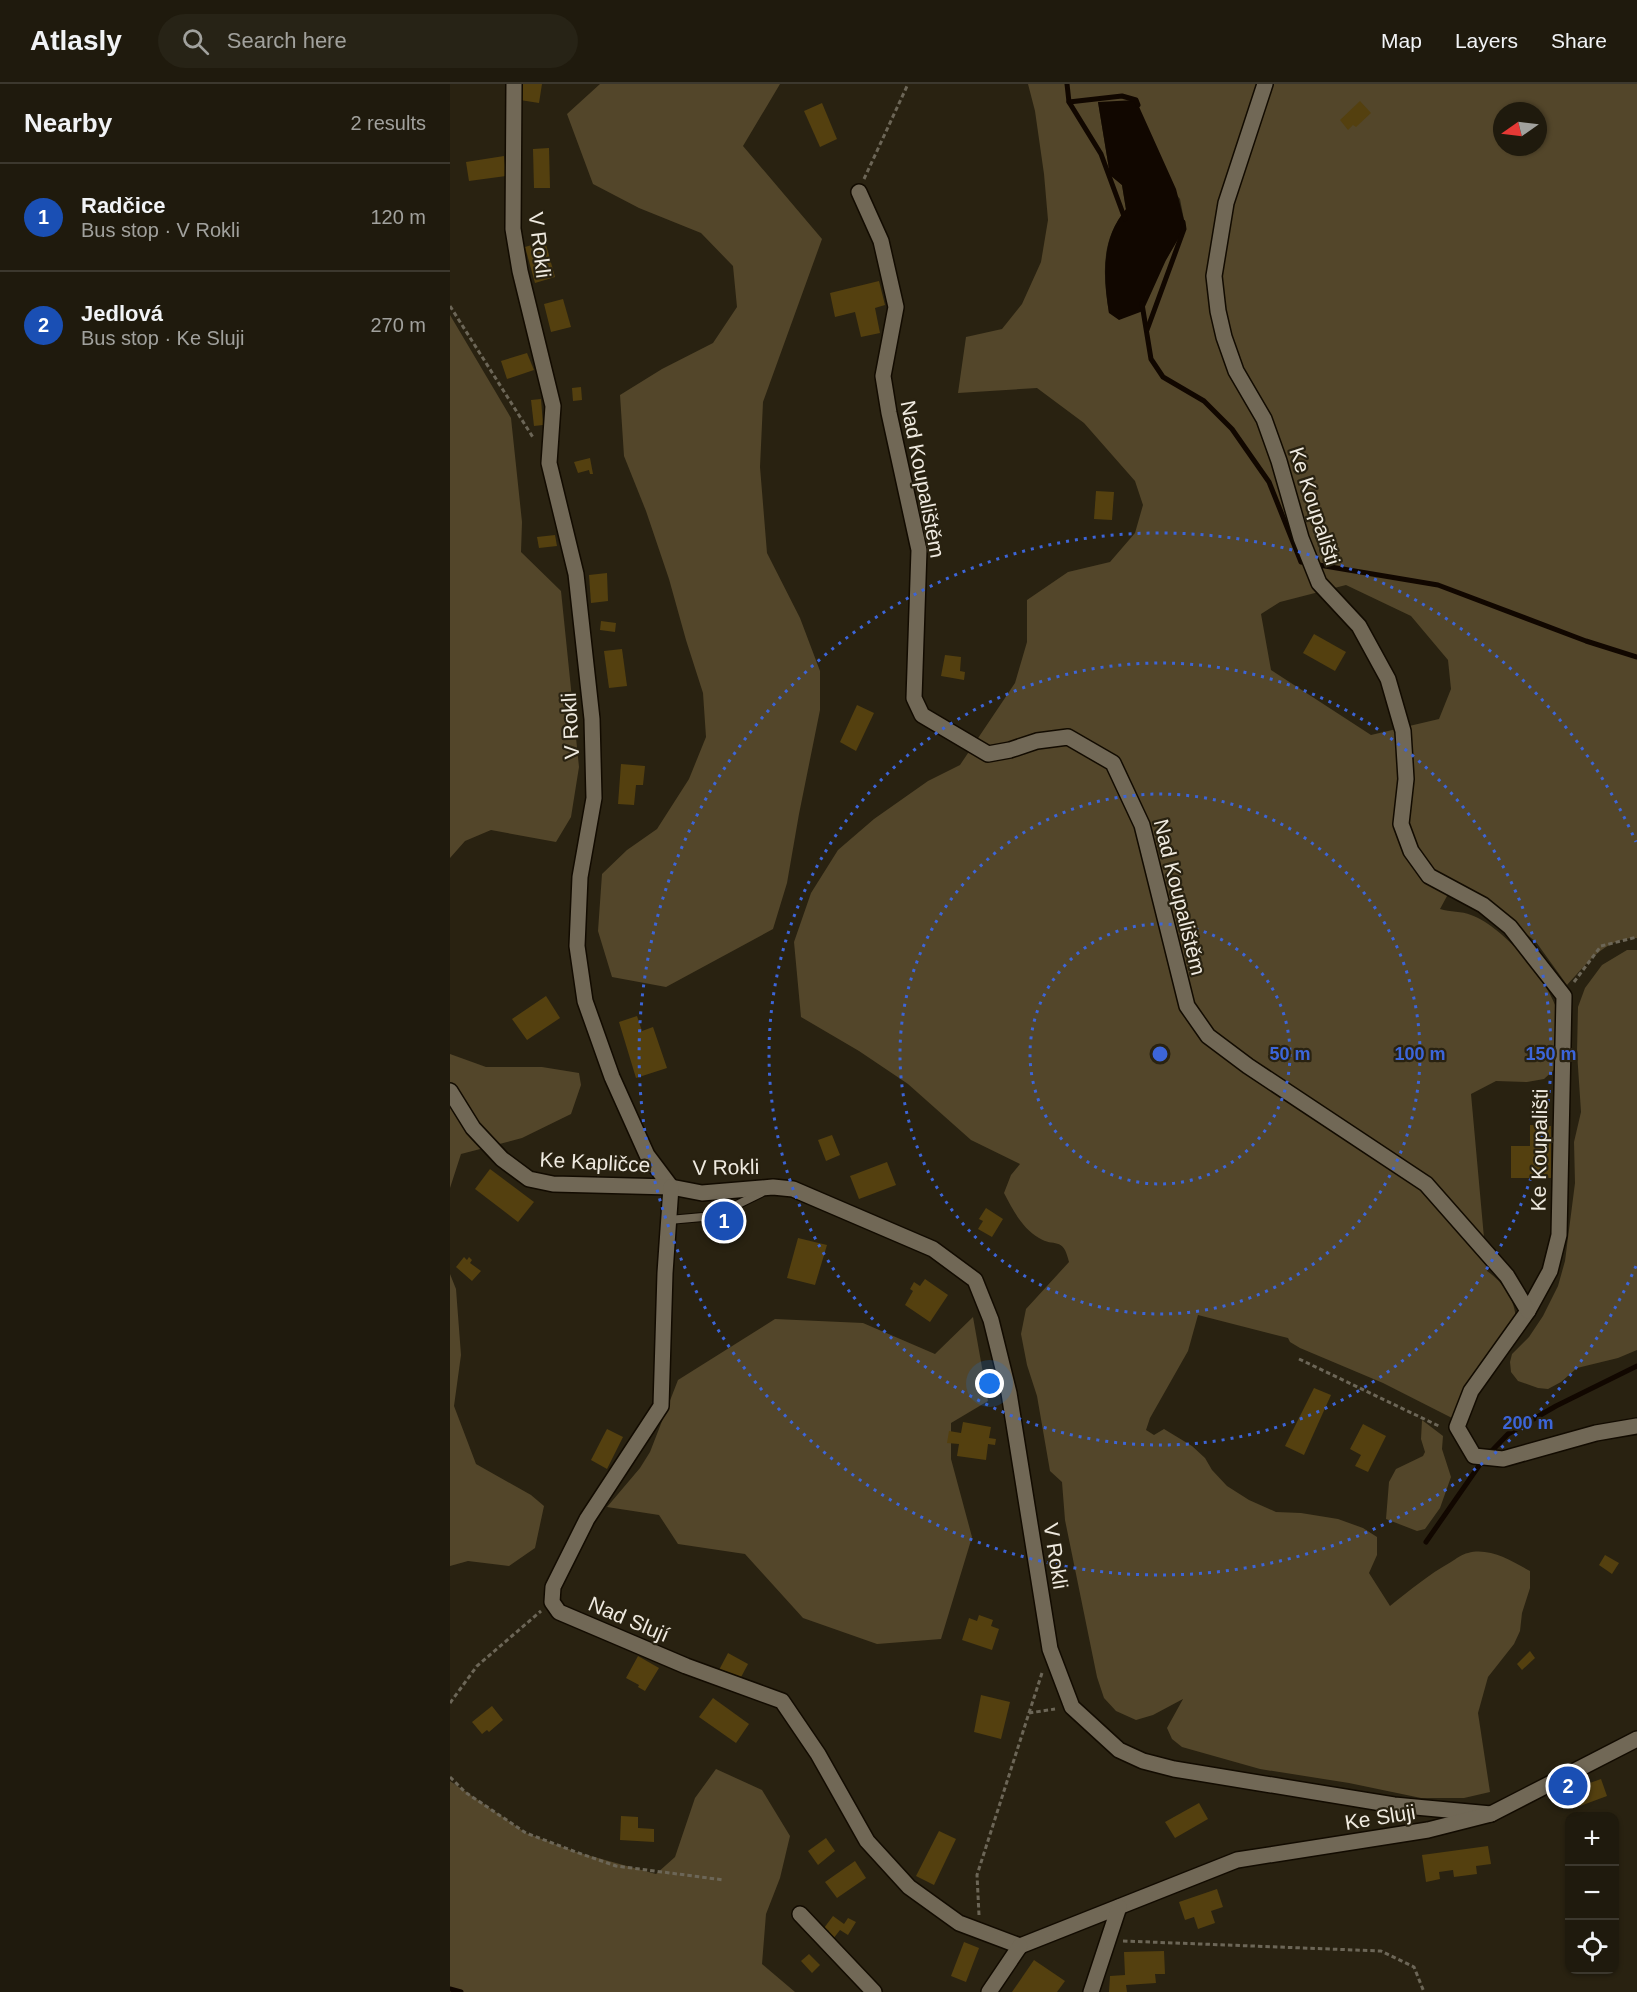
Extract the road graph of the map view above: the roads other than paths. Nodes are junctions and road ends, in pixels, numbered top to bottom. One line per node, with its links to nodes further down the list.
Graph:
1 (514, 84): 5 (street, V Rokli)
2 (1265, 84): 8 (street, Ke Koupališti)
3 (858, 192): 8 (street, Nad Koupalištěm)
4 (450, 1091): 5 (street, Ke Kapličce)
5 (671, 1187): 6 (street, V Rokli); 7 (street)
6 (773, 1187): 7 (lane); 11 (street, V Rokli)
7 (669, 1220): 14 (street, Nad Slují)
8 (1528, 1311): 9 (street, Ke Koupališti)
9 (1637, 1426)
10 (1637, 1739): 11 (street, Ke Sluji)
11 (1491, 1814): 12 (street, Ke Sluji)
12 (1119, 1907): 14 (street, Ke Sluji); 17 (street)
13 (800, 1914): 15 (street)
14 (1020, 1946): 16 (street)
15 (874, 1992)
16 (989, 1992)
17 (1091, 1992)

